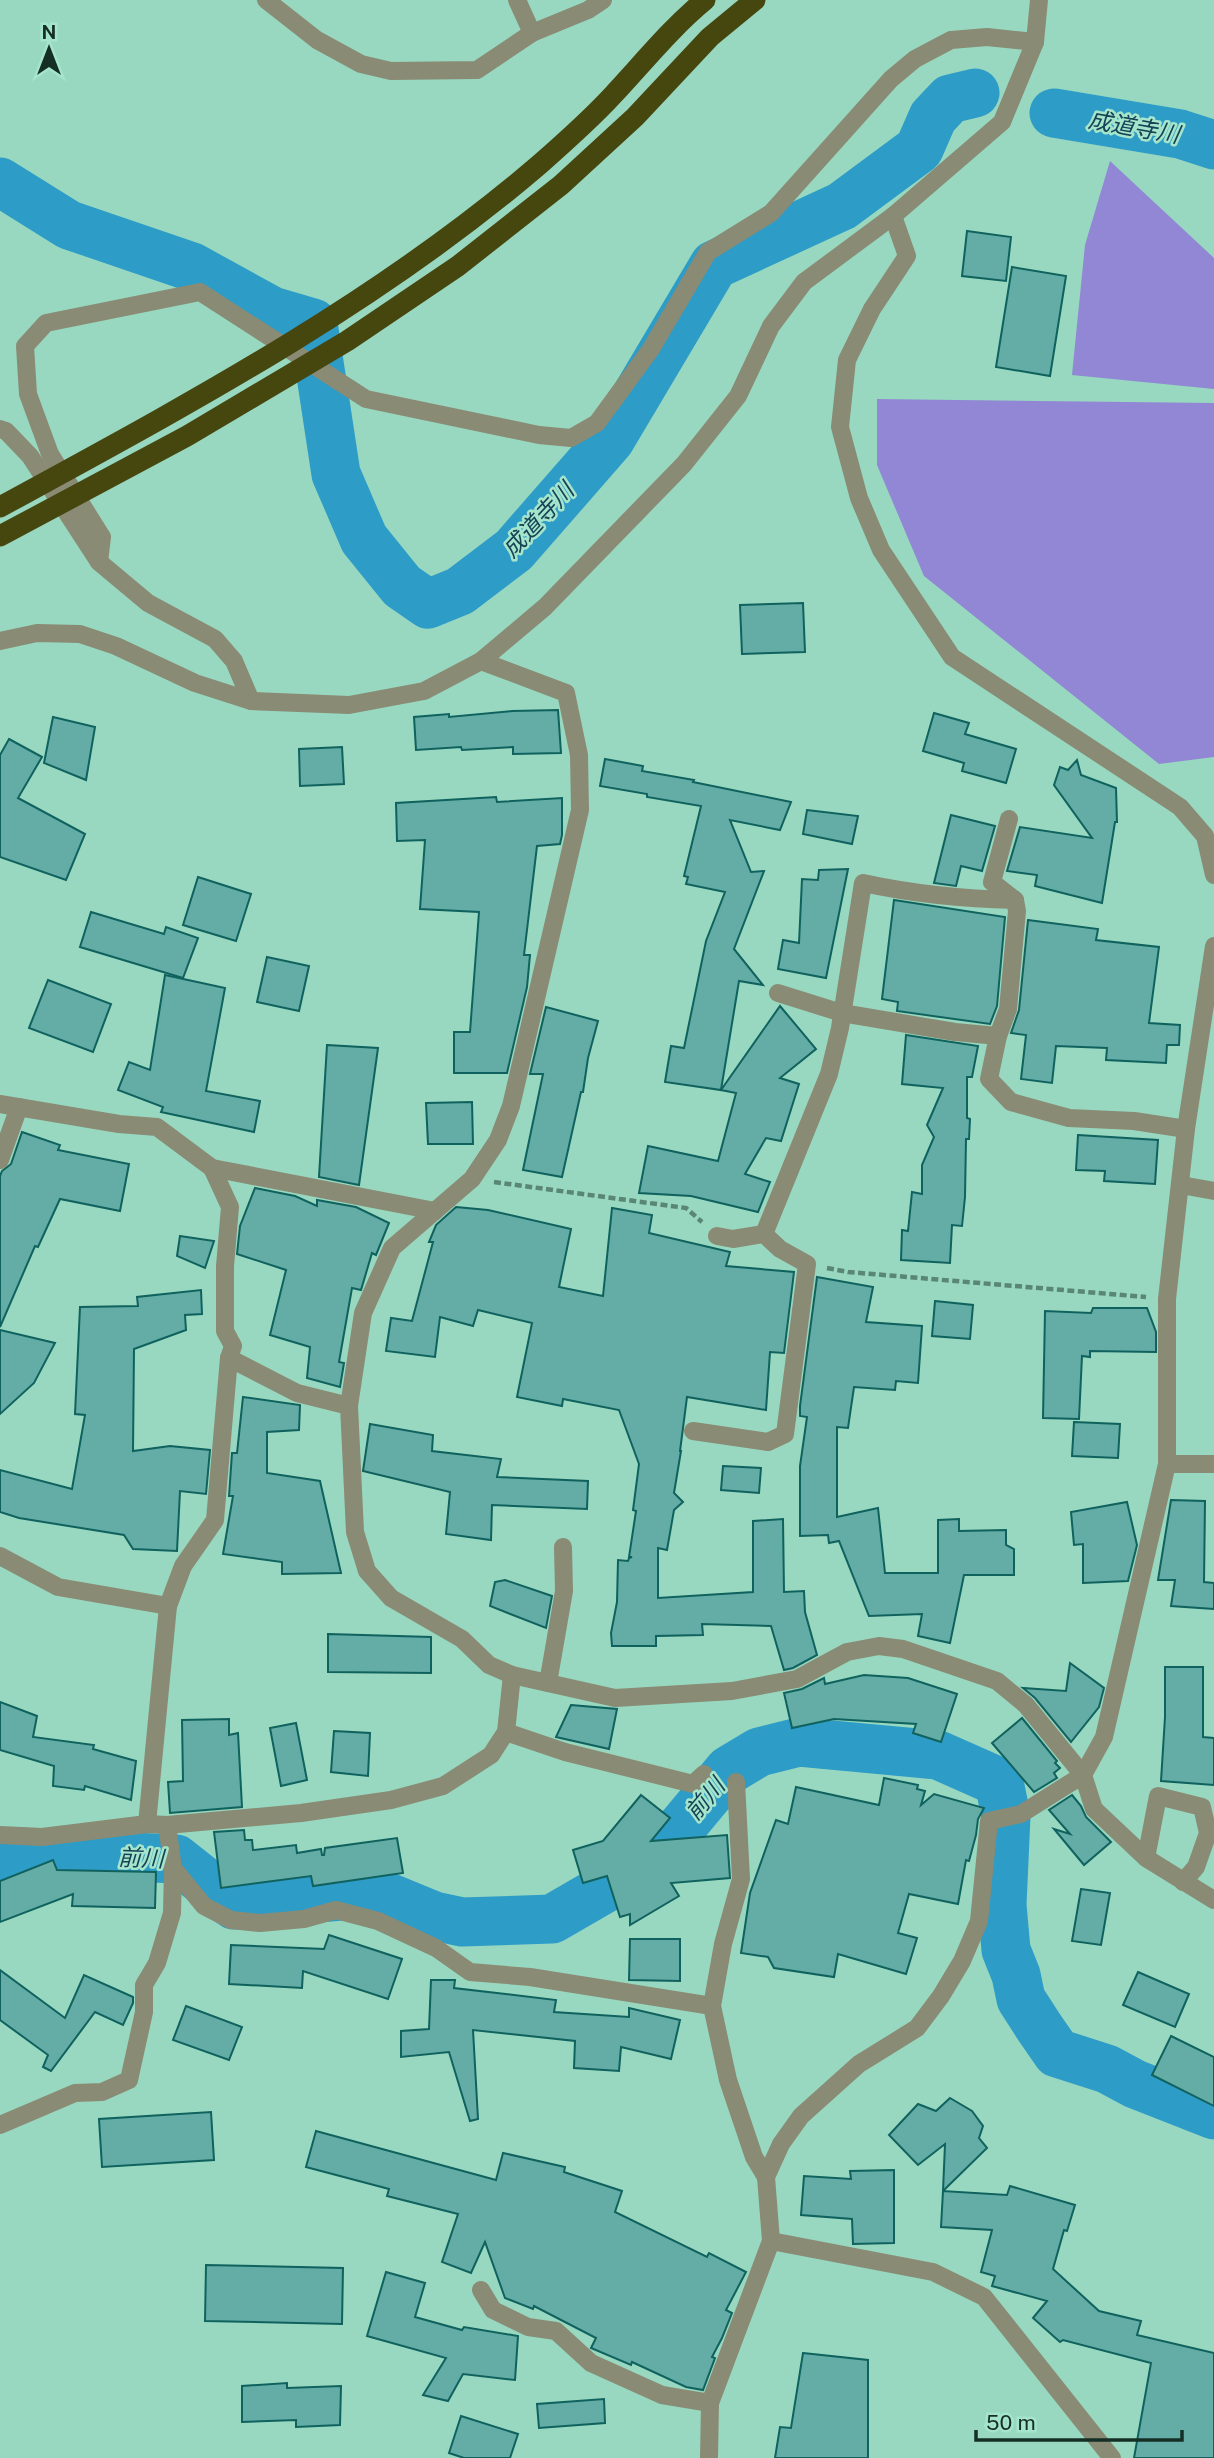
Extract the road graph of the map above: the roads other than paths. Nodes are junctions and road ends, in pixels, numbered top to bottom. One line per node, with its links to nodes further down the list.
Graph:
1 (266, 0): 7 (street)
2 (517, 0): 7 (street)
3 (603, 0): 7 (street)
4 (705, 0): 11 (highway)
5 (755, 0): 12 (highway)
6 (1039, 0): 8 (street)
7 (532, 33)
8 (1035, 42): 9 (street); 13 (street)
9 (893, 216): 15 (street); 18 (street)
10 (0, 429): 13 (street)
11 (0, 508)
12 (5, 533)
13 (99, 562): 16 (street)
14 (0, 641): 16 (street)
15 (481, 661): 16 (street); 32 (street)
16 (251, 701)
17 (1009, 819): 20 (street)
18 (1210, 831): 19 (street)
19 (1214, 876)
20 (1015, 900): 23 (street); 24 (street)
21 (1214, 946): 27 (street)
22 (778, 993): 23 (street)
23 (842, 1013): 24 (street); 33 (street)
24 (998, 1037): 27 (street)
25 (0, 1104): 26 (street)
26 (19, 1107): 28 (street); 29 (street)
27 (1186, 1129): 30 (street)
28 (0, 1160)
29 (212, 1168): 32 (street); 35 (street)
30 (1181, 1185): 31 (street); 38 (street)
31 (1214, 1191)
32 (435, 1211): 36 (street)
33 (764, 1234): 34 (street); 37 (street)
34 (717, 1236)
35 (229, 1358): 36 (street); 42 (street)
36 (349, 1406): 43 (street)
37 (693, 1431)
38 (1167, 1464): 39 (street); 47 (street)
39 (1214, 1464)
40 (563, 1547): 44 (street)
41 (0, 1556): 42 (street)
42 (168, 1606): 49 (street)
43 (512, 1675): 44 (street); 45 (street)
44 (548, 1683): 47 (street)
45 (506, 1732): 46 (street); 50 (street)
46 (704, 1774)
47 (1083, 1775): 52 (street); 58 (street)
48 (736, 1782): 56 (street)
49 (147, 1824): 50 (street); 51 (street)
50 (167, 1825): 53 (street)
51 (0, 1835)
52 (1146, 1858): 54 (street); 54 (street)
53 (173, 1868): 56 (street); 57 (street)
54 (1183, 1882): 55 (street)
55 (1214, 1900)
56 (712, 2006): 58 (street)
57 (0, 2125)
58 (766, 2177): 59 (street)
59 (771, 2241): 61 (street); 63 (street)
60 (481, 2290): 61 (street)
61 (710, 2403): 62 (street)
62 (709, 2458)
63 (1112, 2458)

